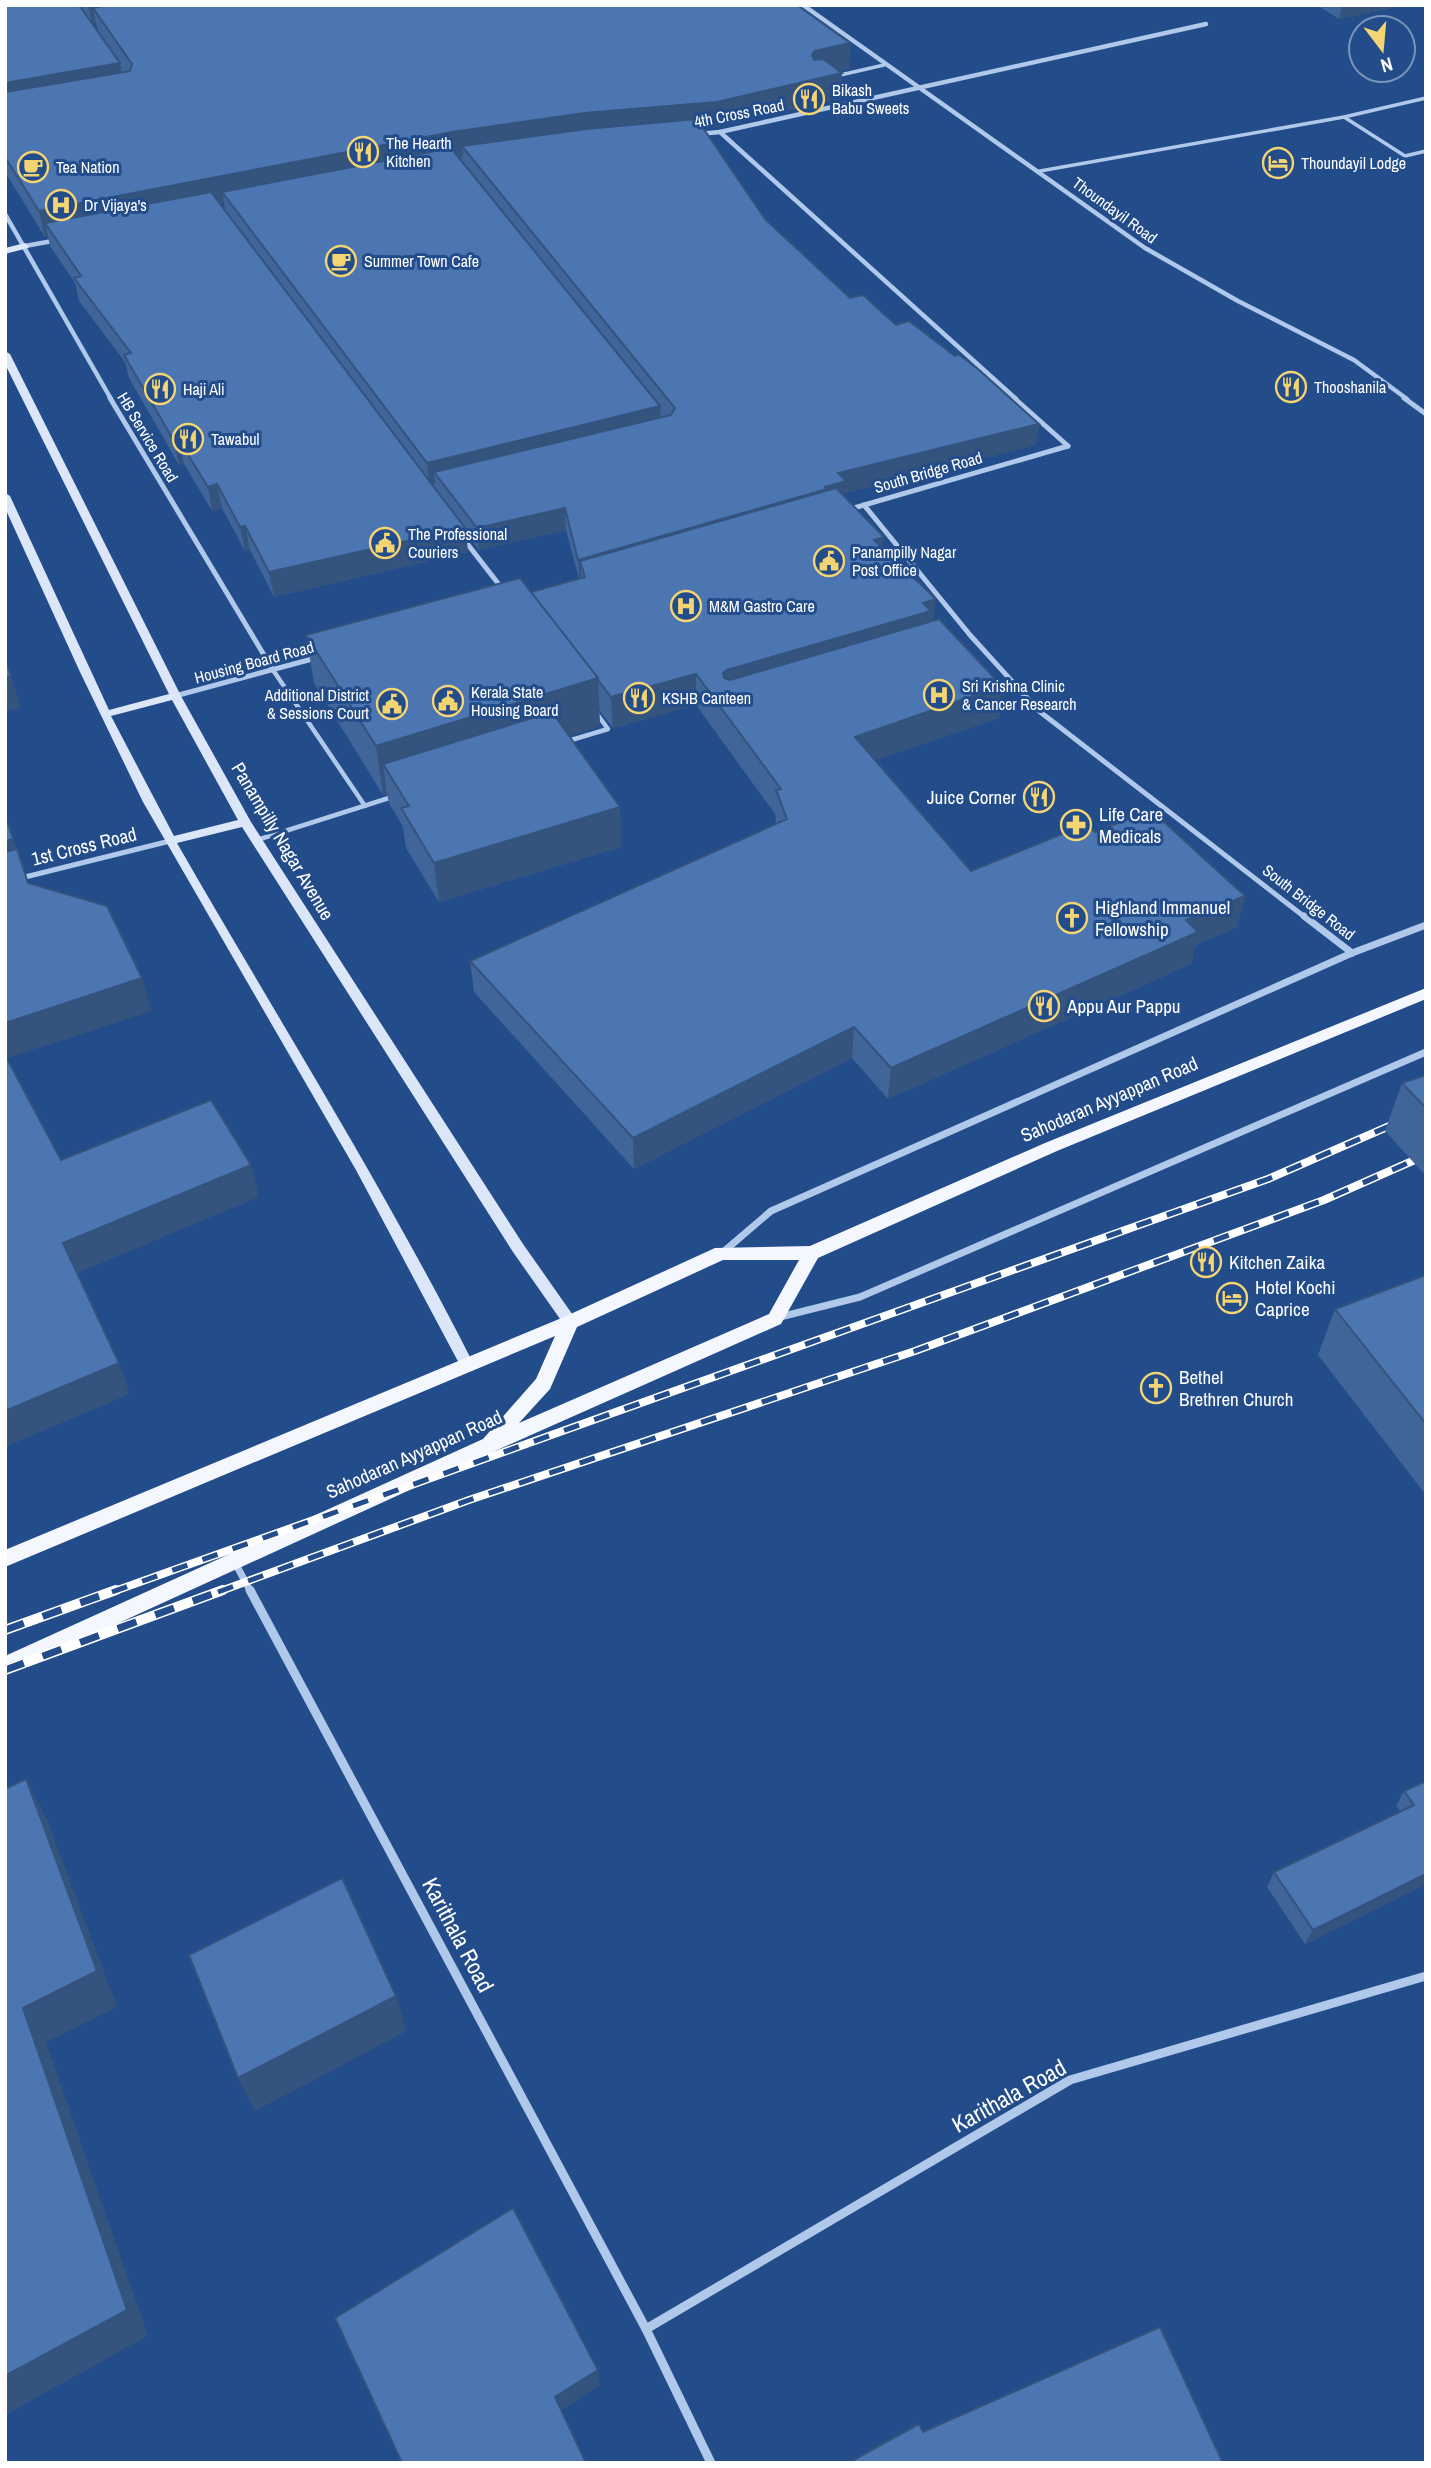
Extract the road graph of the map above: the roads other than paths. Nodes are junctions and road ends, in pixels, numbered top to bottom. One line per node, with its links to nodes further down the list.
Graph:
1 (803, 5): 3 (street, Thoundayil Road)
2 (1206, 24): 5 (street, 4th Cross Road)
3 (884, 65): 4 (lane); 5 (street, Thoundayil Road)
4 (826, 79)
5 (915, 87): 8 (street, 4th Cross Road); 11 (street, Thoundayil Road)
6 (1426, 98): 7 (lane)
7 (1344, 117): 10 (lane); 11 (lane)
8 (720, 132): 9 (street, 4th Cross Road); 19 (street, South Bridge Road)
9 (693, 134)
10 (1426, 151)
11 (1040, 171): 17 (street, Thoundayil Road)
12 (5, 214): 14 (street, HB Service Road)
13 (63, 239): 14 (street)
14 (25, 246): 15 (street); 26 (street, HB Service Road)
15 (5, 250)
16 (5, 354): 27 (street, Panampilly Nagar Avenue)
17 (1426, 414)
18 (5, 496): 29 (street)
19 (864, 505): 20 (street); 23 (street, South Bridge Road)
20 (837, 512)
21 (458, 533): 22 (street)
22 (507, 595)
23 (970, 635): 24 (street); 38 (street, South Bridge Road)
24 (957, 639)
25 (327, 656): 26 (street, Housing Board Road)
26 (273, 670): 27 (street, Housing Board Road); 32 (lane)
27 (175, 696): 29 (street); 33 (street, Panampilly Nagar Avenue)
28 (592, 708): 30 (lane)
29 (105, 714): 35 (street)
30 (557, 745)
31 (404, 793): 32 (lane)
32 (365, 806): 34 (lane)
33 (245, 822): 34 (street, Panampilly Nagar Avenue); 35 (street)
34 (257, 840): 44 (street, Panampilly Nagar Avenue)
35 (170, 841): 36 (street, 1st Cross Road); 45 (street)
36 (5, 882)
37 (1426, 925): 38 (street)
38 (1352, 953): 41 (street)
39 (1426, 993): 42 (main road, Sahodaran Ayyappan Road)
40 (1426, 1052): 43 (street)
41 (721, 1253): 42 (main road, Sahodaran Ayyappan Road); 44 (main road, Sahodaran Ayyappan Road)
42 (812, 1253): 43 (main road)
43 (775, 1319): 46 (main road, Sahodaran Ayyappan Road)
44 (570, 1322): 45 (main road, Sahodaran Ayyappan Road); 46 (main road)
45 (466, 1363): 47 (main road, Sahodaran Ayyappan Road)
46 (488, 1445): 48 (main road, Sahodaran Ayyappan Road)
47 (5, 1559)
48 (234, 1561): 49 (main road, Sahodaran Ayyappan Road); 51 (street, Karithala Road)
49 (5, 1666)
50 (1426, 1976): 51 (street, Karithala Road)
51 (646, 2329): 52 (street, Karithala Road)
52 (711, 2463)

